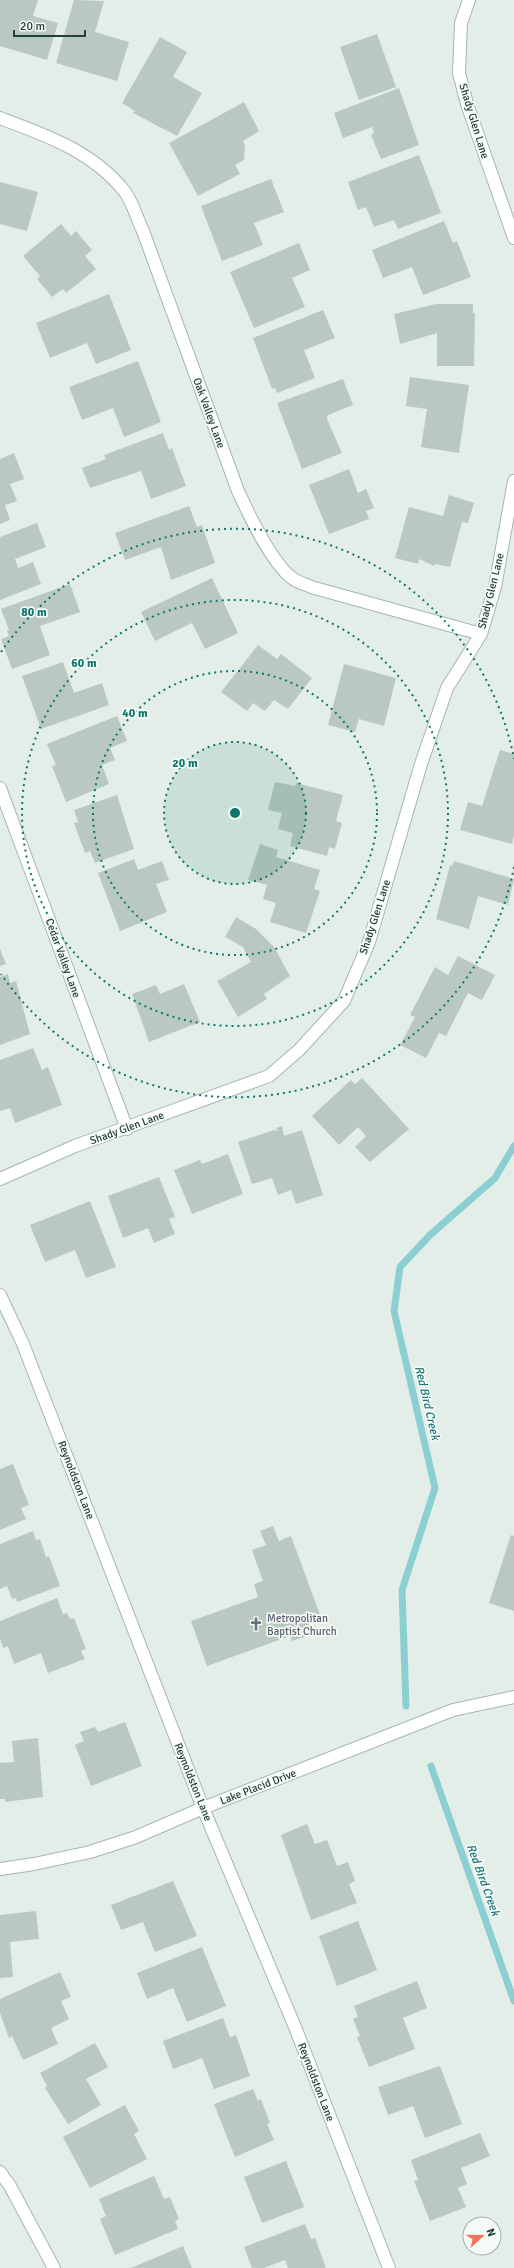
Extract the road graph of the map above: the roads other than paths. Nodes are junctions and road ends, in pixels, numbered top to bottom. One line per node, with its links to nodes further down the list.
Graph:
1 (469, 0): 3 (street, Shady Glen Lane)
2 (0, 118): 5 (street, Oak Valley Lane)
3 (514, 238)
4 (514, 481): 5 (street, Shady Glen Lane)
5 (481, 634): 7 (street, Shady Glen Lane)
6 (0, 788): 7 (street, Cedar Valley Lane)
7 (127, 1129): 8 (street, Shady Glen Lane)
8 (0, 1179)
9 (0, 1295): 11 (street, Reynoldston Lane)
10 (514, 1697): 11 (street, Lake Placid Drive)
11 (203, 1808): 12 (street, Lake Placid Drive); 15 (street, Reynoldston Lane)
12 (0, 1869)
13 (0, 2172): 14 (street)
14 (54, 2268)
15 (389, 2268)

